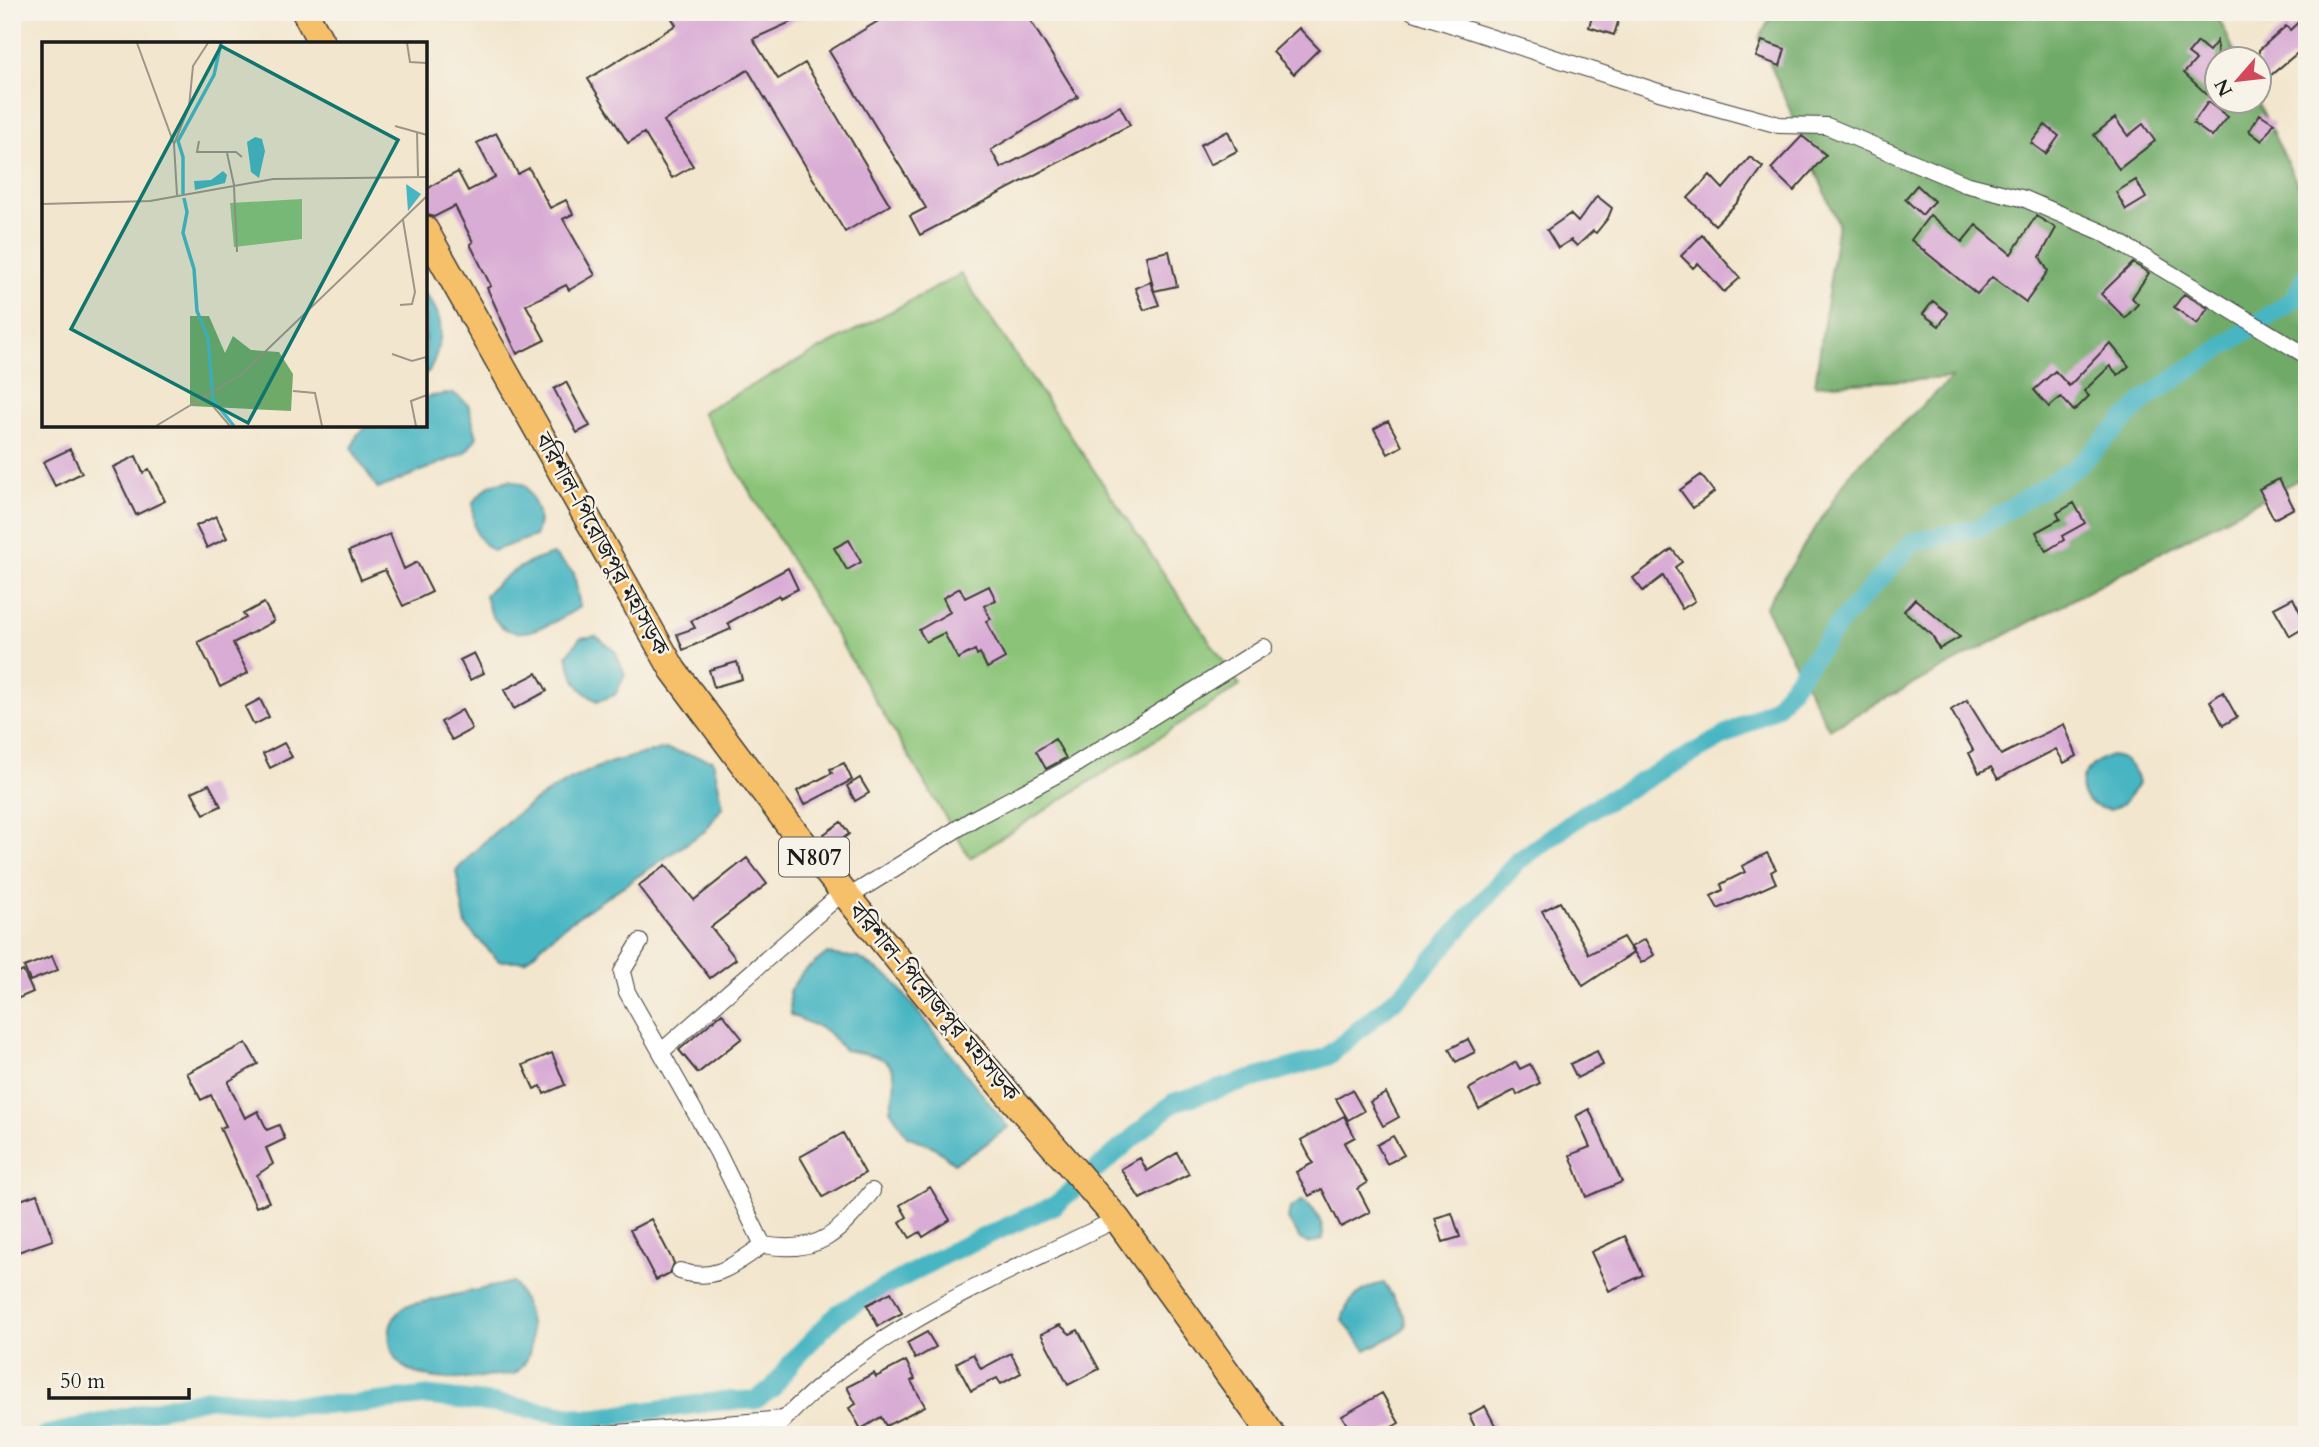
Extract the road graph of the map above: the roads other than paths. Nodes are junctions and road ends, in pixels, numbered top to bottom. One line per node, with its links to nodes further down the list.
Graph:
1 (305, 12): 3 (highway)
2 (1413, 12): 5 (street)
3 (321, 42)
4 (427, 234): 7 (highway, বরিশাল-পিরোজপুর মহাসড়ক / N807)
5 (2305, 349)
6 (1264, 647): 7 (street)
7 (845, 895): 9 (street); 11 (highway, বরিশাল-পিরোজপুর মহাসড়ক / N807)
8 (640, 942): 9 (street)
9 (663, 1050): 12 (street)
10 (872, 1191): 12 (street)
11 (1117, 1219): 14 (street); 17 (highway, বরিশাল-পিরোজপুর মহাসড়ক / N807)
12 (763, 1245): 13 (street)
13 (680, 1271)
14 (783, 1419): 15 (street); 16 (street)
15 (593, 1435)
16 (770, 1435)
17 (1272, 1435)

